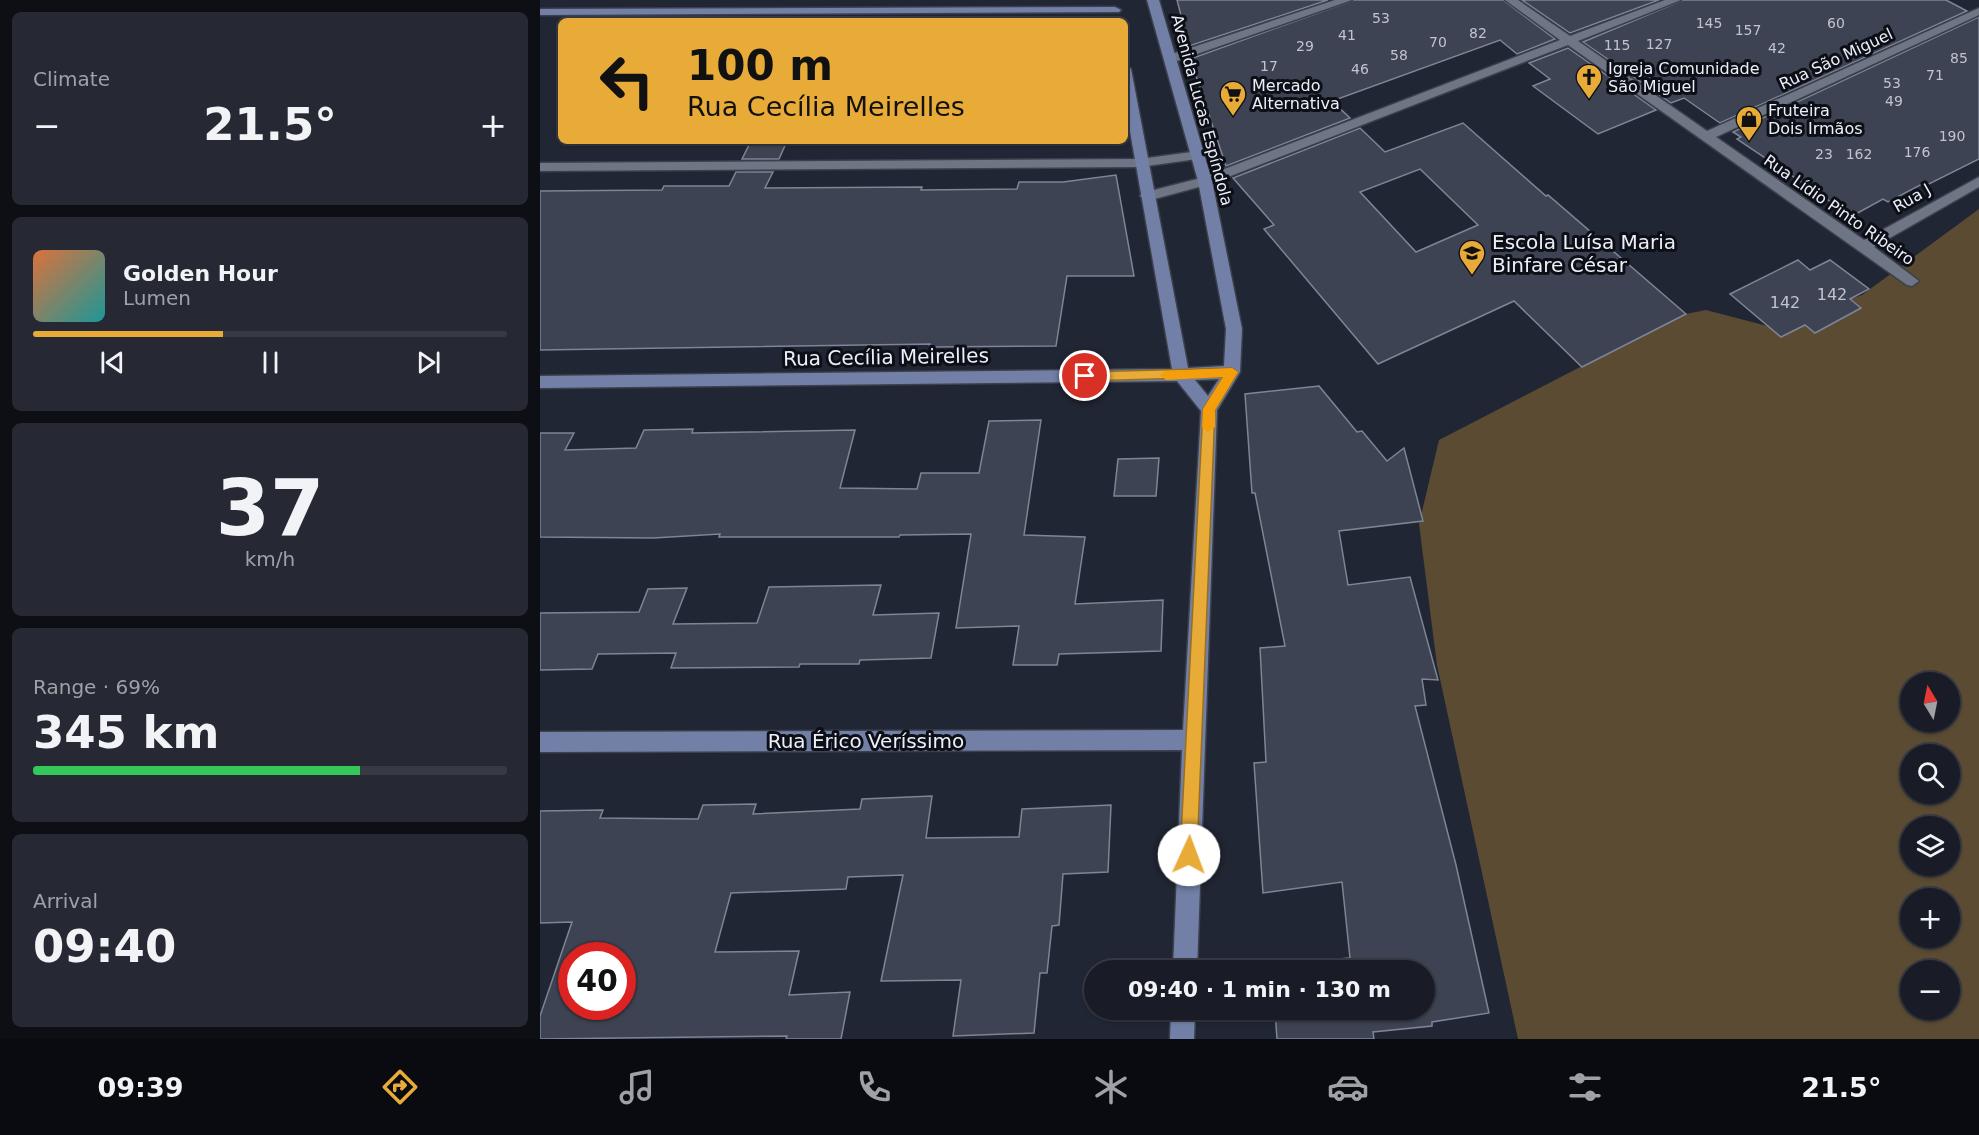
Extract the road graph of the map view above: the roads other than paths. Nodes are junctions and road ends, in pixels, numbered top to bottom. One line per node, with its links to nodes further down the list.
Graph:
1 (1153, 0): 9 (street, Avenida Lucas Espíndola)
2 (1346, 0): 9 (street)
3 (1511, 0): 8 (street, Rua Lídio Pinto Ribeiro)
4 (1675, 0): 8 (street)
5 (1115, 10): 7 (street)
6 (1979, 11): 11 (street, Rua São Miguel)
7 (540, 12)
8 (1569, 41): 11 (street, Rua Lídio Pinto Ribeiro); 15 (street)
9 (1170, 59): 12 (street, Avenida Lucas Espíndola)
10 (1128, 88): 13 (street)
11 (1706, 137): 18 (street, Rua Lídio Pinto Ribeiro)
12 (1198, 155): 13 (street); 15 (street, Avenida Lucas Espíndola)
13 (1140, 163): 14 (street); 17 (street)
14 (540, 167)
15 (1205, 181): 17 (street); 20 (street, Avenida Lucas Espíndola)
16 (1979, 181): 18 (street, Rua J)
17 (1147, 196): 21 (street)
18 (1863, 247): 19 (street, Rua Lídio Pinto Ribeiro)
19 (1912, 281)
20 (1232, 372): 21 (street, Rua Cecília Meirelles); 23 (street)
21 (1180, 375): 22 (street, Rua Cecília Meirelles); 23 (street)
22 (540, 382)
23 (1209, 409): 24 (street)
24 (1193, 740): 25 (street, Rua Érico Veríssimo); 26 (street)
25 (540, 741)
26 (1185, 960)
27 (1183, 1020): 28 (street)
28 (1182, 1039)

